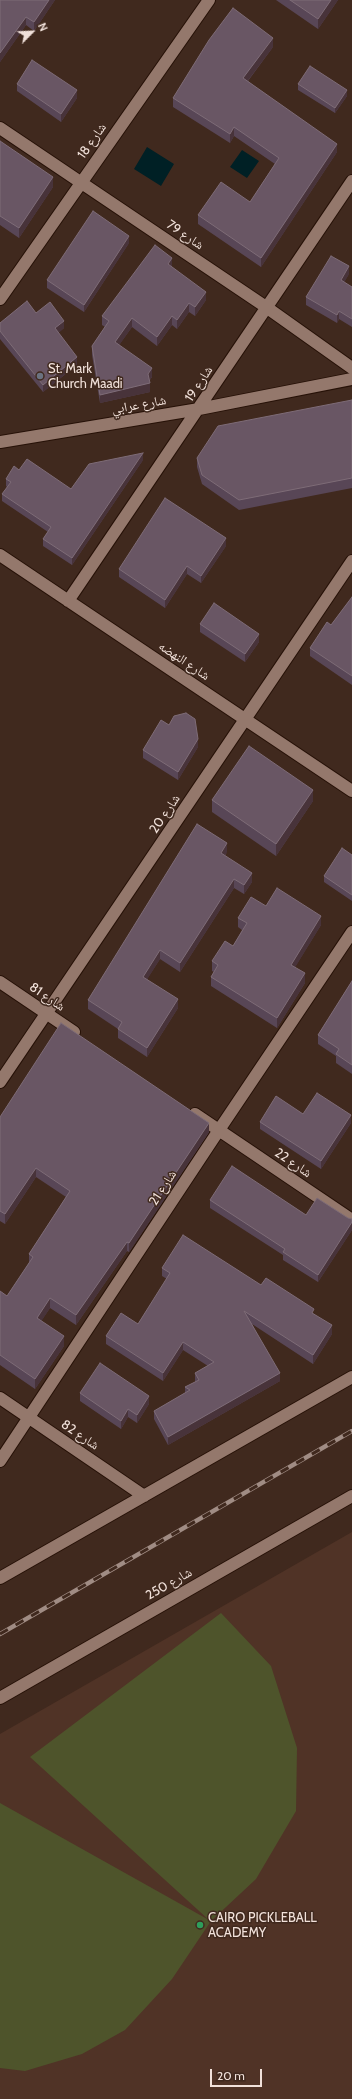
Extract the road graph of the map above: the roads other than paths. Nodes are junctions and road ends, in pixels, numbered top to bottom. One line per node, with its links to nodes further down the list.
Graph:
1 (208, 0): 3 (street, شارع 18)
2 (0, 128): 3 (street, شارع 79)
3 (80, 182): 5 (street, شارع 18); 6 (street, شارع 79)
4 (352, 182): 6 (street, شارع 19)
5 (0, 299)
6 (266, 307): 7 (street, شارع 79); 9 (street, شارع 19)
7 (352, 368)
8 (352, 379): 9 (street, شارع عرابي)
9 (199, 409): 10 (street, شارع عرابي); 13 (street, شارع 19)
10 (0, 442)
11 (0, 555): 13 (street, شارع النهضه)
12 (352, 561): 14 (street, شارع 20)
13 (68, 601): 14 (street, شارع النهضه)
14 (246, 720): 15 (street, شارع النهضه); 18 (street, شارع 20)
15 (352, 791)
16 (352, 932): 22 (street, شارع 21)
17 (0, 982): 18 (street, شارع 81)
18 (46, 1013): 19 (street, شارع 81); 20 (street, شارع 20)
19 (84, 1039)
20 (0, 1082)
21 (187, 1108): 22 (street)
22 (219, 1130): 23 (street, شارع 22); 26 (street, شارع 21)
23 (352, 1220)
24 (352, 1377): 28 (street)
25 (0, 1398): 26 (street, شارع 82)
26 (29, 1418): 27 (street, شارع 21); 28 (street, شارع 82)
27 (0, 1461)
28 (144, 1496): 30 (street)
29 (352, 1496): 31 (street, شارع 250)
30 (0, 1578)
31 (0, 1698)

